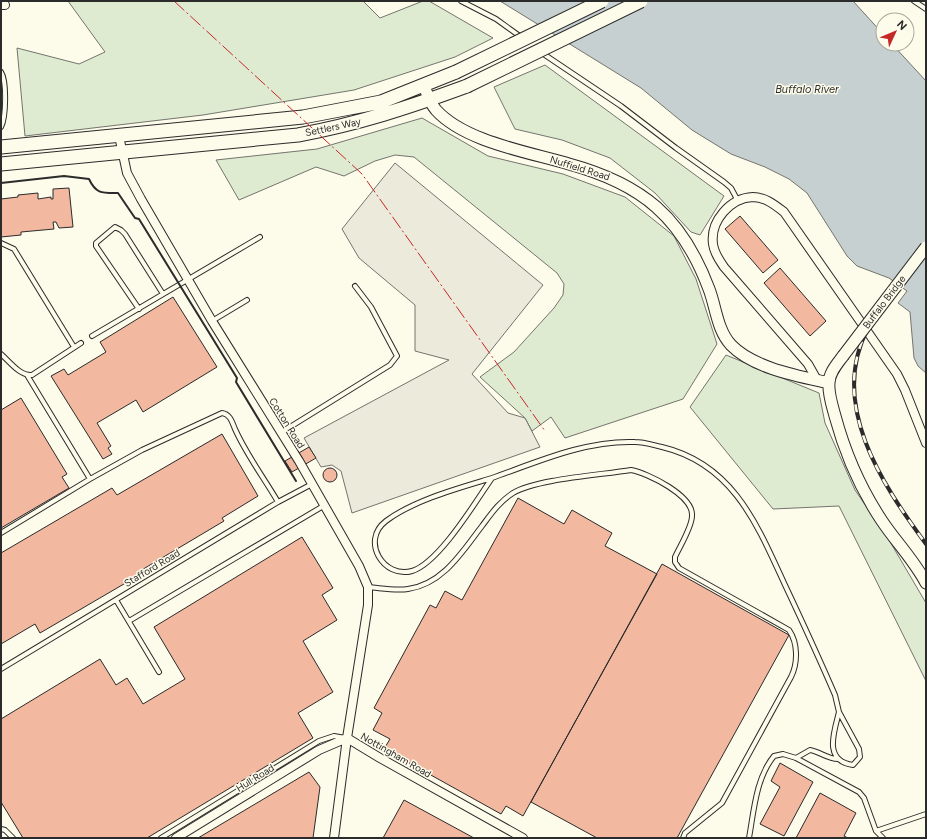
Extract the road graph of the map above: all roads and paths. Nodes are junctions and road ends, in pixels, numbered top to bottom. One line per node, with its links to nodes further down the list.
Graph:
1 (461, 1): 6 (lane)
2 (602, 1): 9 (main road, Settlers Way, bridge)
3 (641, 1): 10 (main road, Settlers Way, bridge)
4 (914, 1): 5 (lane)
5 (926, 9)
6 (528, 42)
7 (534, 47): 16 (lane)
8 (1, 72): 11 (lane)
9 (424, 86): 10 (street, Nuffield Road); 12 (main road, Settlers Way)
10 (429, 100): 14 (main road, Settlers Way); 31 (street, Nuffield Road)
11 (1, 126)
12 (119, 136): 13 (main road, Settlers Way); 14 (street, Cotton Road)
13 (1, 147)
14 (121, 153): 15 (main road, Settlers Way); 20 (street, Cotton Road)
15 (1, 164)
16 (738, 201): 31 (street); 33 (street)
17 (260, 237): 20 (lane)
18 (1, 243): 28 (lane)
19 (926, 247): 31 (street, Buffalo Bridge, bridge)
20 (188, 280): 22 (lane); 25 (street, Cotton Road)
21 (355, 286): 32 (lane)
22 (163, 294): 24 (lane); 24 (lane)
23 (247, 300): 25 (lane)
24 (139, 309): 26 (lane)
25 (212, 321): 32 (street, Cotton Road)
26 (92, 336)
27 (81, 343): 28 (lane)
28 (74, 347): 30 (lane)
29 (1, 354): 30 (lane)
30 (27, 375): 35 (lane)
31 (823, 382): 40 (street)
32 (281, 433): 36 (street, Cotton Road)
33 (926, 443)
34 (492, 478): 34 (lane); 46 (lane)
35 (90, 480): 37 (lane); 39 (lane)
36 (312, 484): 37 (lane, Stafford Road); 38 (street, Cotton Road)
37 (278, 502): 42 (lane, Stafford Road)
38 (325, 505): 41 (street, Cotton Road); 43 (lane)
39 (1, 533)
40 (926, 582)
41 (368, 588): 47 (street, Cotton Road); 58 (lane)
42 (116, 600): 43 (lane); 44 (lane, Stafford Road)
43 (129, 621): 45 (lane)
44 (1, 669)
45 (160, 672)
46 (839, 712): 49 (lane); 49 (lane)
47 (347, 738): 54 (lane); 55 (street, Hull Road); 56 (street, Nottingham Road); 57 (street, Nottingham Road)
48 (796, 758): 49 (lane); 52 (lane); 59 (lane)
49 (838, 759)
50 (926, 814): 52 (lane)
51 (1, 829): 53 (lane)
52 (876, 831): 60 (lane)
53 (13, 838)
54 (161, 838)
55 (176, 838)
56 (334, 838)
57 (523, 838)
58 (682, 838)
59 (749, 838)
60 (883, 838)

